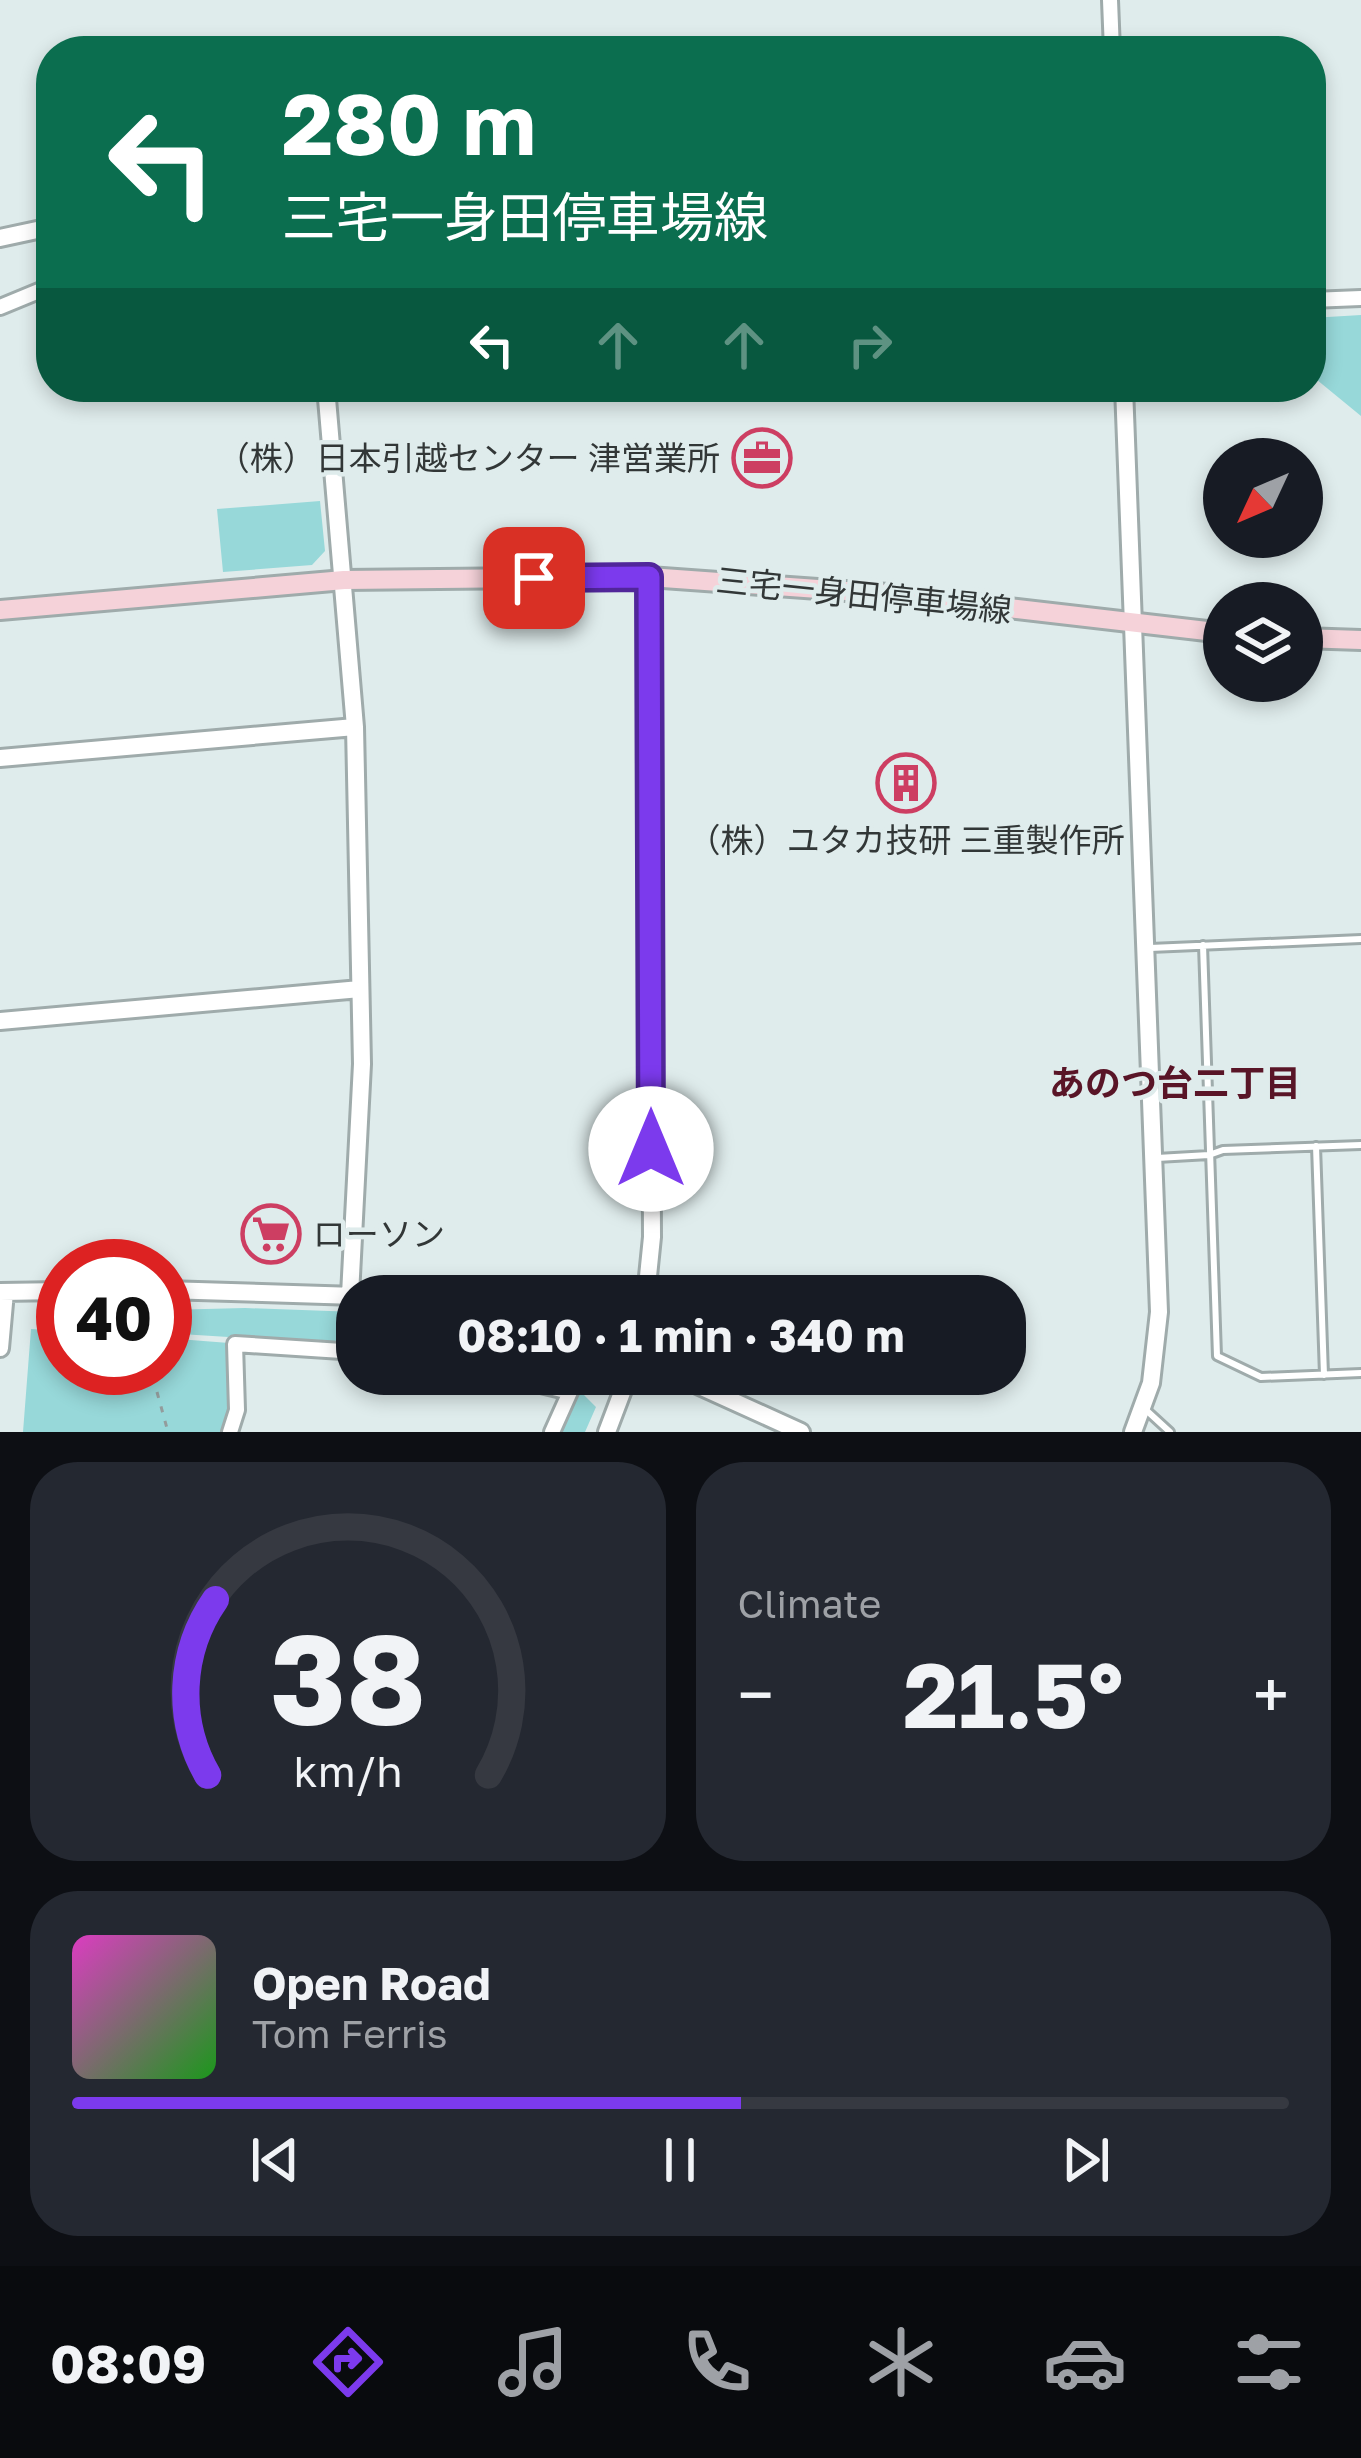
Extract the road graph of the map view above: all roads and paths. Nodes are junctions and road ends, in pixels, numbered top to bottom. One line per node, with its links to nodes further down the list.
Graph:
1 (1110, 0): 2 (street)
2 (1111, 36)
3 (36, 230): 4 (street)
4 (0, 238)
5 (36, 292): 8 (street)
6 (1361, 298): 7 (street)
7 (1326, 299)
8 (0, 308)
9 (327, 402): 12 (street)
10 (1125, 402): 14 (street)
11 (649, 577): 12 (main road, 三宅一身田停車場線); 14 (main road, 三宅一身田停車場線); 30 (street)
12 (344, 580): 13 (main road, 三宅一身田停車場線); 18 (street)
13 (0, 610)
14 (1132, 624): 15 (main road, 三宅一身田停車場線); 22 (street)
15 (1203, 631)
16 (1323, 639): 17 (main road)
17 (1361, 640)
18 (355, 727): 19 (street); 23 (street)
19 (0, 758)
20 (1361, 939): 21 (lane)
21 (1203, 945): 22 (lane); 27 (lane)
22 (1146, 948): 28 (street)
23 (360, 989): 24 (street); 29 (street)
24 (0, 1021)
25 (1361, 1144): 26 (lane)
26 (1316, 1146): 27 (lane); 38 (lane)
27 (1209, 1155): 28 (lane); 38 (lane)
28 (1154, 1158): 43 (street)
29 (355, 1275)
30 (648, 1275)
31 (36, 1291): 33 (street)
32 (192, 1291): 34 (street)
33 (2, 1292): 35 (street)
34 (336, 1295)
35 (0, 1348)
36 (336, 1351): 45 (street)
37 (1361, 1373): 38 (lane)
38 (1324, 1375)
39 (158, 1395): 44 (path)
40 (569, 1395): 46 (street)
41 (621, 1395): 47 (street)
42 (719, 1395): 48 (street)
43 (1142, 1407): 49 (street); 50 (lane)
44 (168, 1432)
45 (230, 1432)
46 (552, 1432)
47 (607, 1432)
48 (800, 1432)
49 (1133, 1432)
50 (1170, 1432)

